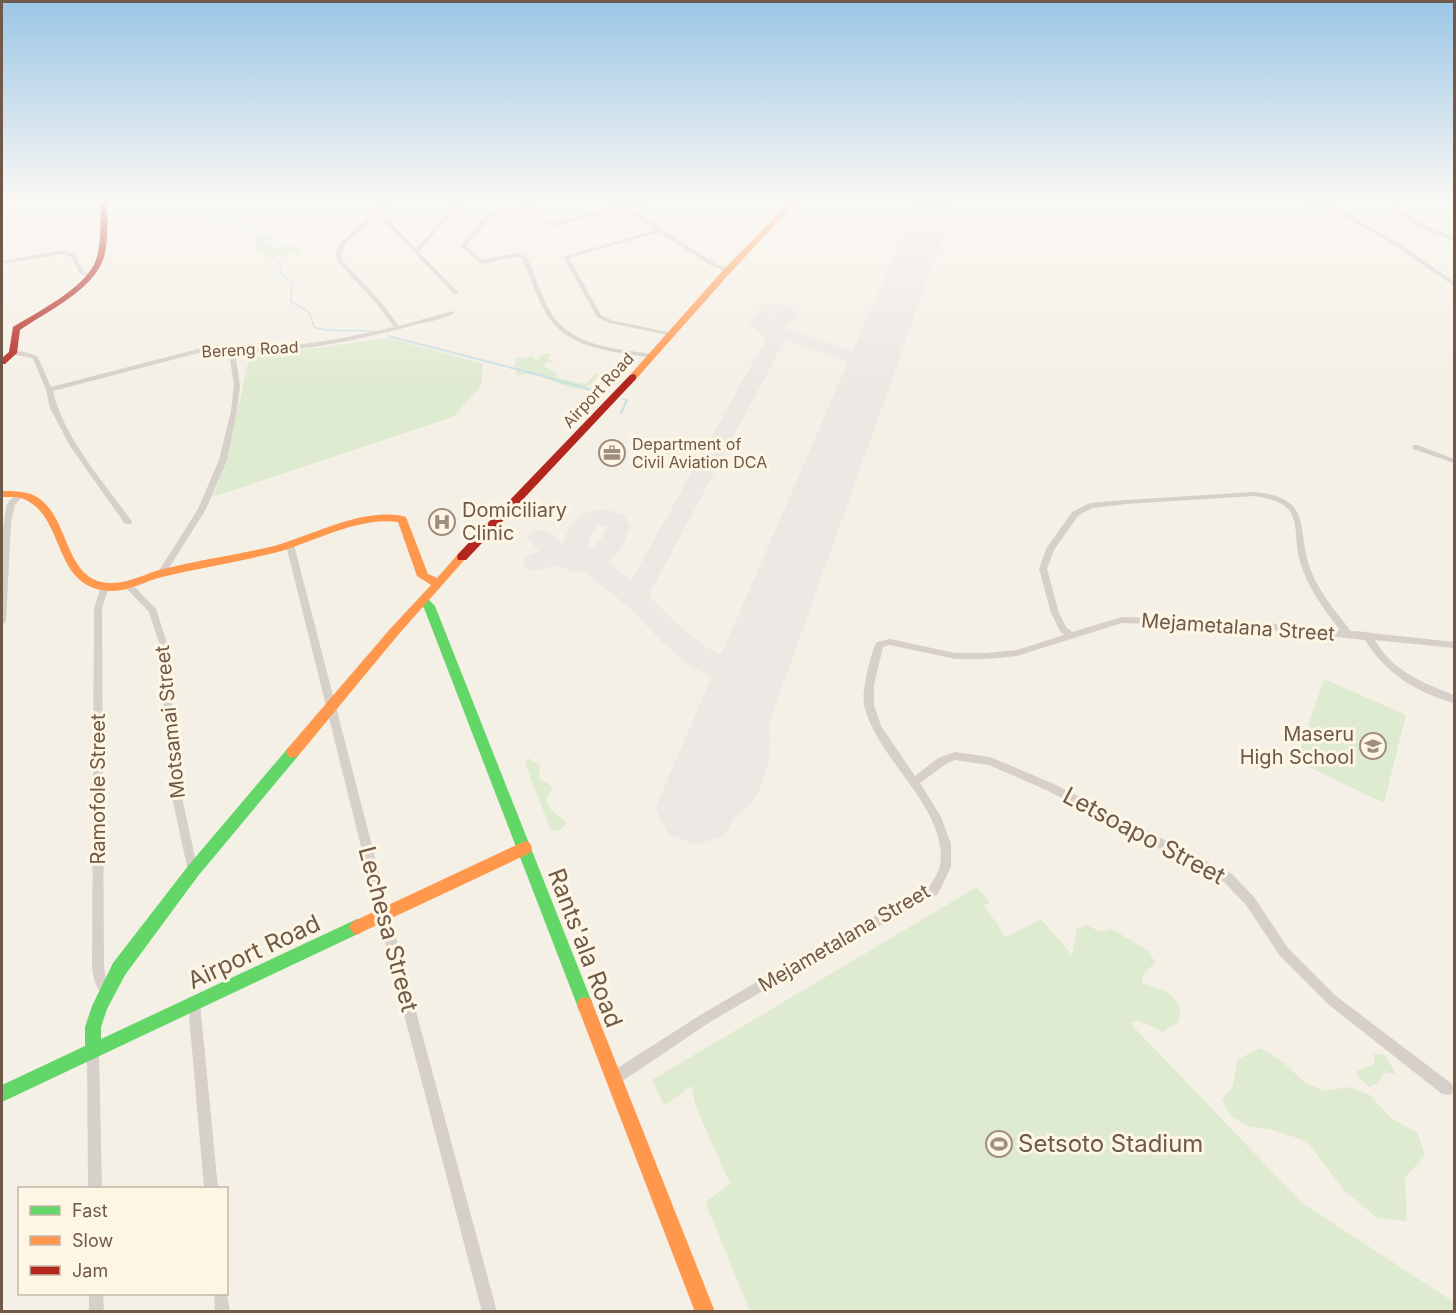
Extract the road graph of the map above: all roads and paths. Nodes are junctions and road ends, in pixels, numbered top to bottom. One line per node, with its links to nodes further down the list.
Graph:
1 (76, 261): 11 (street)
2 (98, 261): 11 (street)
3 (340, 261): 15 (street)
4 (425, 261): 13 (street)
5 (526, 261): 19 (street)
6 (568, 261): 16 (street)
7 (708, 261): 10 (street)
8 (736, 261): 10 (street, Airport Road)
9 (1422, 261): 12 (street)
10 (728, 270): 16 (street, Airport Road)
11 (90, 276): 18 (street)
12 (1455, 284)
13 (456, 293)
14 (452, 313): 15 (street, Bereng Road)
15 (398, 328): 17 (street, Bereng Road)
16 (673, 334): 19 (street, Airport Road)
17 (236, 351): 21 (street, Bereng Road); 28 (street)
18 (13, 353): 20 (street); 21 (street)
19 (652, 356): 29 (street, Airport Road)
20 (2, 362)
21 (49, 390): 26 (street)
22 (1415, 447): 23 (street)
23 (1455, 461)
24 (2, 494): 25 (street)
25 (20, 495): 31 (street); 33 (street)
26 (128, 522)
27 (290, 545): 28 (street); 29 (street); 39 (street, Lechesa Street)
28 (161, 574): 30 (street)
29 (439, 584): 32 (street, Airport Road)
30 (127, 585): 31 (street); 42 (street, Motsamai Street)
31 (105, 587): 44 (street, Ramofole Street)
32 (423, 601): 39 (street, Airport Road); 41 (street, Rants'ala Road)
33 (2, 622)
34 (1348, 634): 35 (street, Mejametalana Street); 36 (street, Mejametalana Street); 36 (street)
35 (1367, 635): 37 (street, Mejametalana Street); 38 (street)
36 (1071, 636): 40 (street, Mejametalana Street)
37 (1455, 645)
38 (1455, 699)
39 (331, 708): 42 (street, Airport Road); 43 (street, Lechesa Street)
40 (914, 782): 47 (street, Mejametalana Street); 48 (street, Letsoapo Street)
41 (525, 848): 43 (street, Airport Road); 47 (street, Rants'ala Road)
42 (193, 871): 44 (street, Airport Road)
43 (384, 915): 45 (street, Airport Road); 56 (street, Lechesa Street)
44 (108, 990): 46 (street, Airport Road)
45 (194, 1003): 46 (street, Airport Road); 51 (street)
46 (93, 1050): 49 (street, Airport Road); 50 (street)
47 (612, 1079): 57 (street, Rants'ala Road)
48 (1447, 1089)
49 (2, 1094)
50 (95, 1187)
51 (211, 1187)
52 (96, 1295): 54 (street)
53 (221, 1295): 55 (street)
54 (97, 1311)
55 (223, 1311)
56 (490, 1311)
57 (705, 1311)

